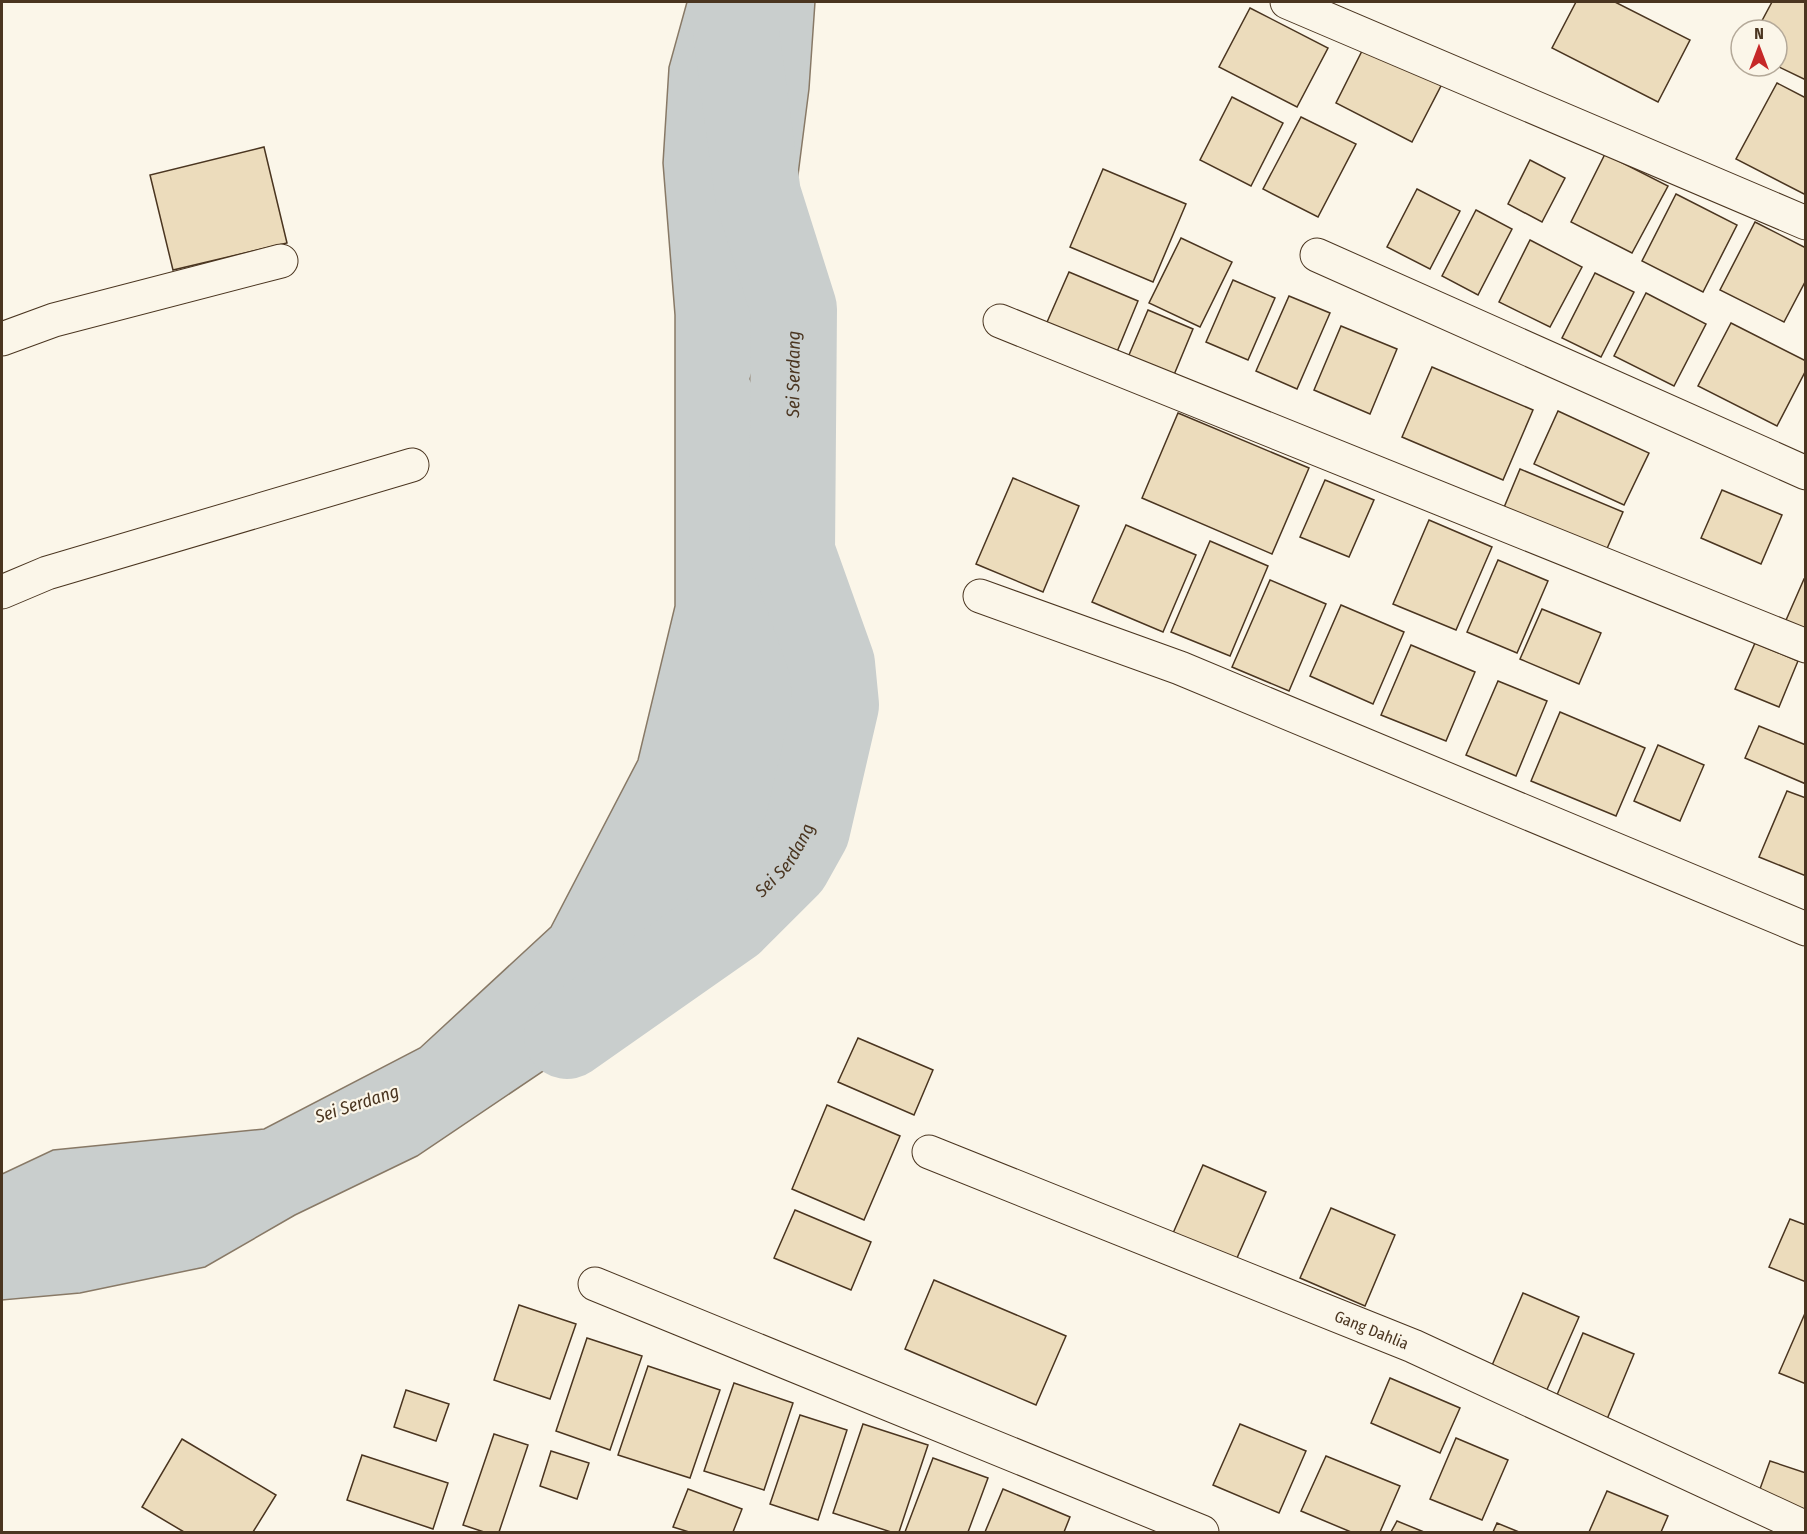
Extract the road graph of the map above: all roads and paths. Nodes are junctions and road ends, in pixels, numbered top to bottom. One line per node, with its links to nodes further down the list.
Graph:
1 (1287, 2): 2 (street)
2 (1806, 223)
3 (1317, 255): 8 (street)
4 (281, 261): 6 (street)
5 (999, 321): 11 (street)
6 (2, 339)
7 (412, 465): 9 (street)
8 (1806, 473)
9 (2, 592)
10 (980, 596): 12 (street)
11 (1806, 646)
12 (1806, 929)
13 (929, 1152): 15 (street, Gang Dahlia)
14 (595, 1284): 16 (street)
15 (1806, 1528)
16 (1202, 1533)

